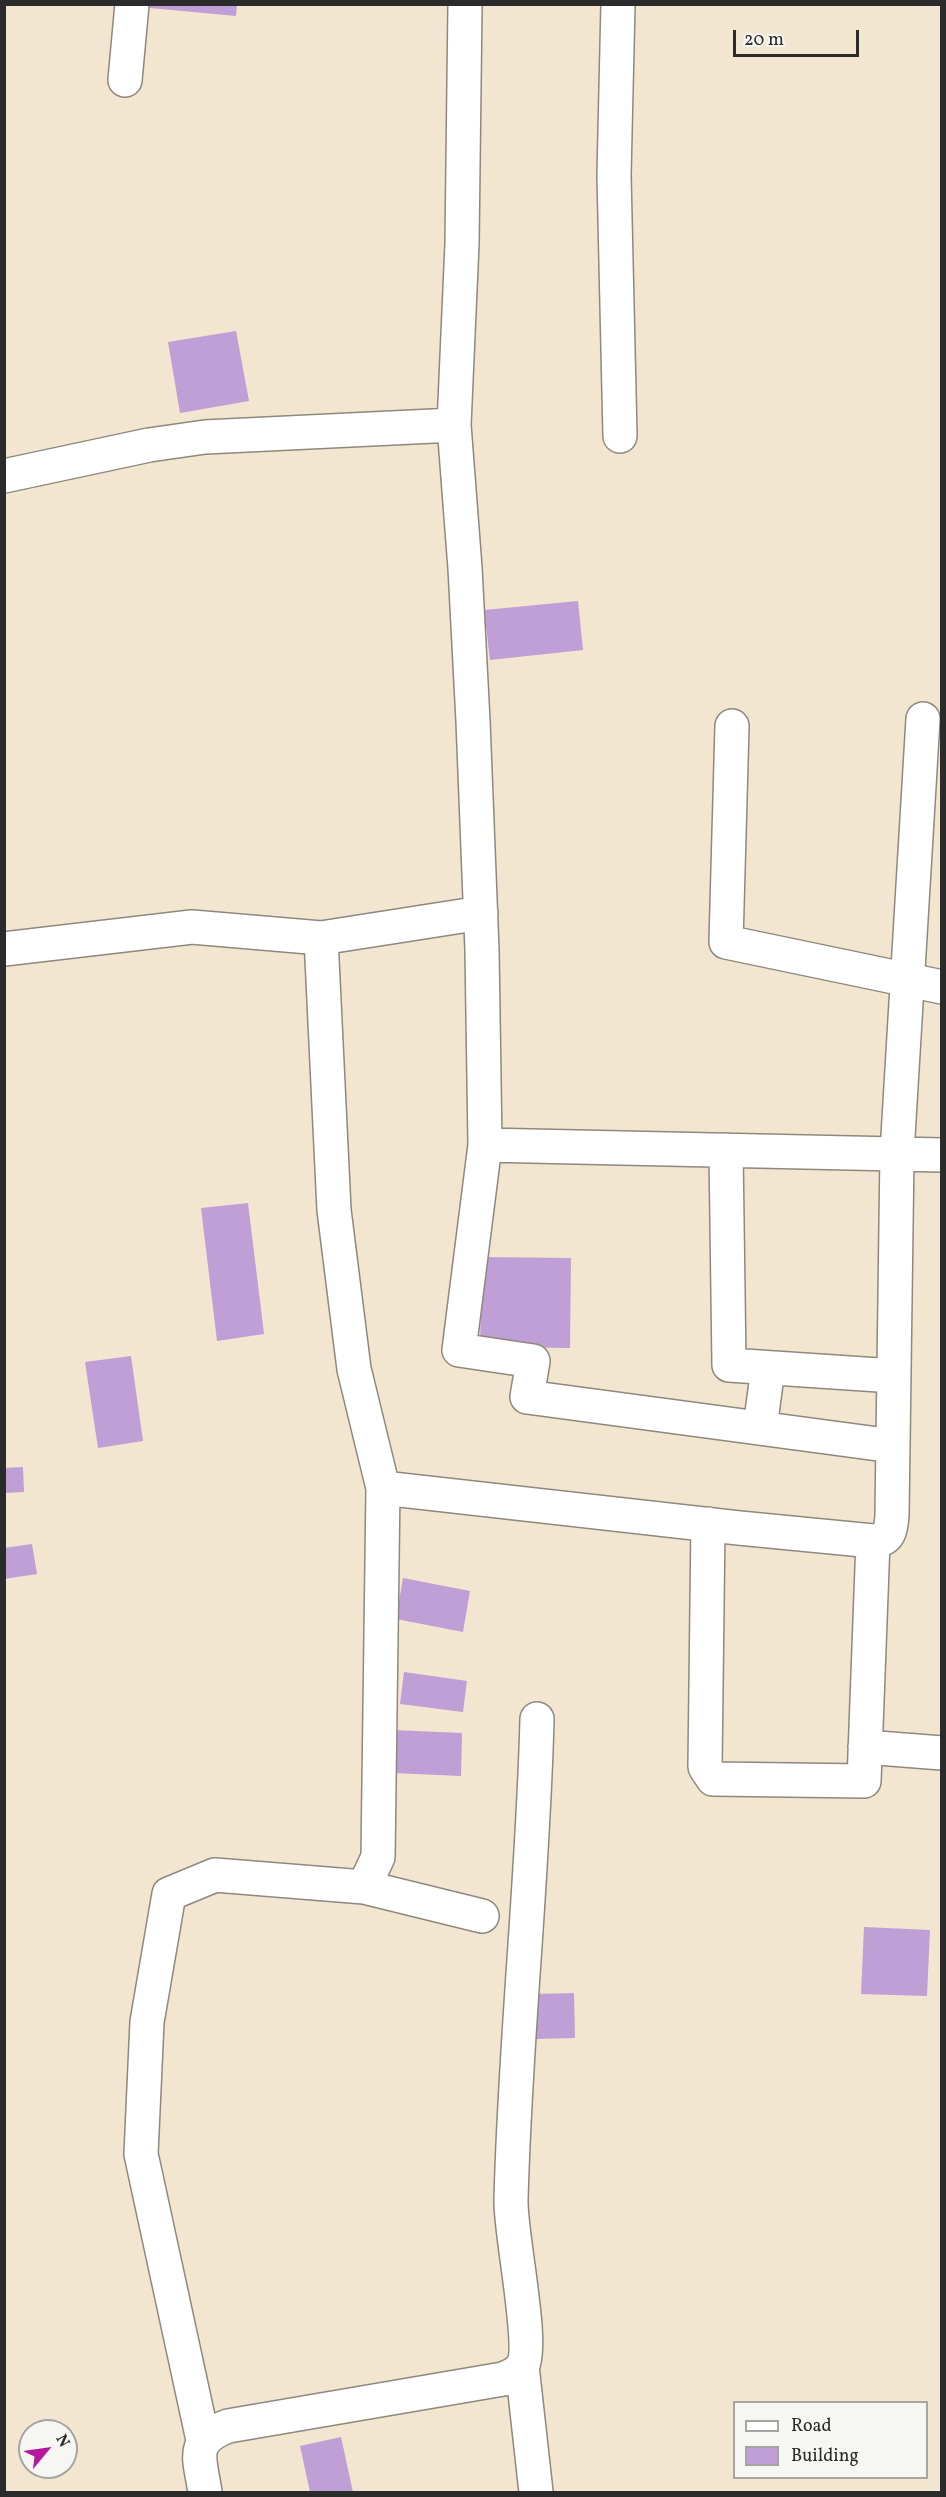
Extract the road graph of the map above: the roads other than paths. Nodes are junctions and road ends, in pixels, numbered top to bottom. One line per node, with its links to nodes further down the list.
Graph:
1 (132, 4): 4 (street)
2 (465, 4): 5 (street)
3 (618, 4): 6 (street)
4 (125, 80)
5 (454, 425): 7 (street); 10 (street)
6 (620, 436)
7 (4, 476)
8 (920, 719): 13 (street)
9 (732, 726): 13 (street)
10 (481, 913): 11 (street); 15 (street)
11 (321, 938): 12 (street); 23 (street)
12 (4, 949)
13 (907, 980): 14 (street); 17 (street)
14 (942, 987)
15 (485, 1145): 16 (street); 21 (street)
16 (726, 1150): 17 (street); 19 (street)
17 (897, 1153): 18 (street); 20 (street)
18 (942, 1155)
19 (768, 1368): 20 (street); 21 (street)
20 (894, 1376): 22 (street)
21 (760, 1428): 22 (street)
22 (893, 1446): 25 (street)
23 (383, 1488): 24 (street); 29 (street)
24 (708, 1524): 25 (street); 27 (street)
25 (873, 1540): 27 (street)
26 (537, 1719): 31 (street)
27 (865, 1747): 28 (street)
28 (942, 1753)
29 (364, 1887): 30 (street); 32 (street)
30 (482, 1916)
31 (522, 2366): 32 (street); 34 (street)
32 (203, 2440): 33 (street)
33 (205, 2493)
34 (536, 2493)

